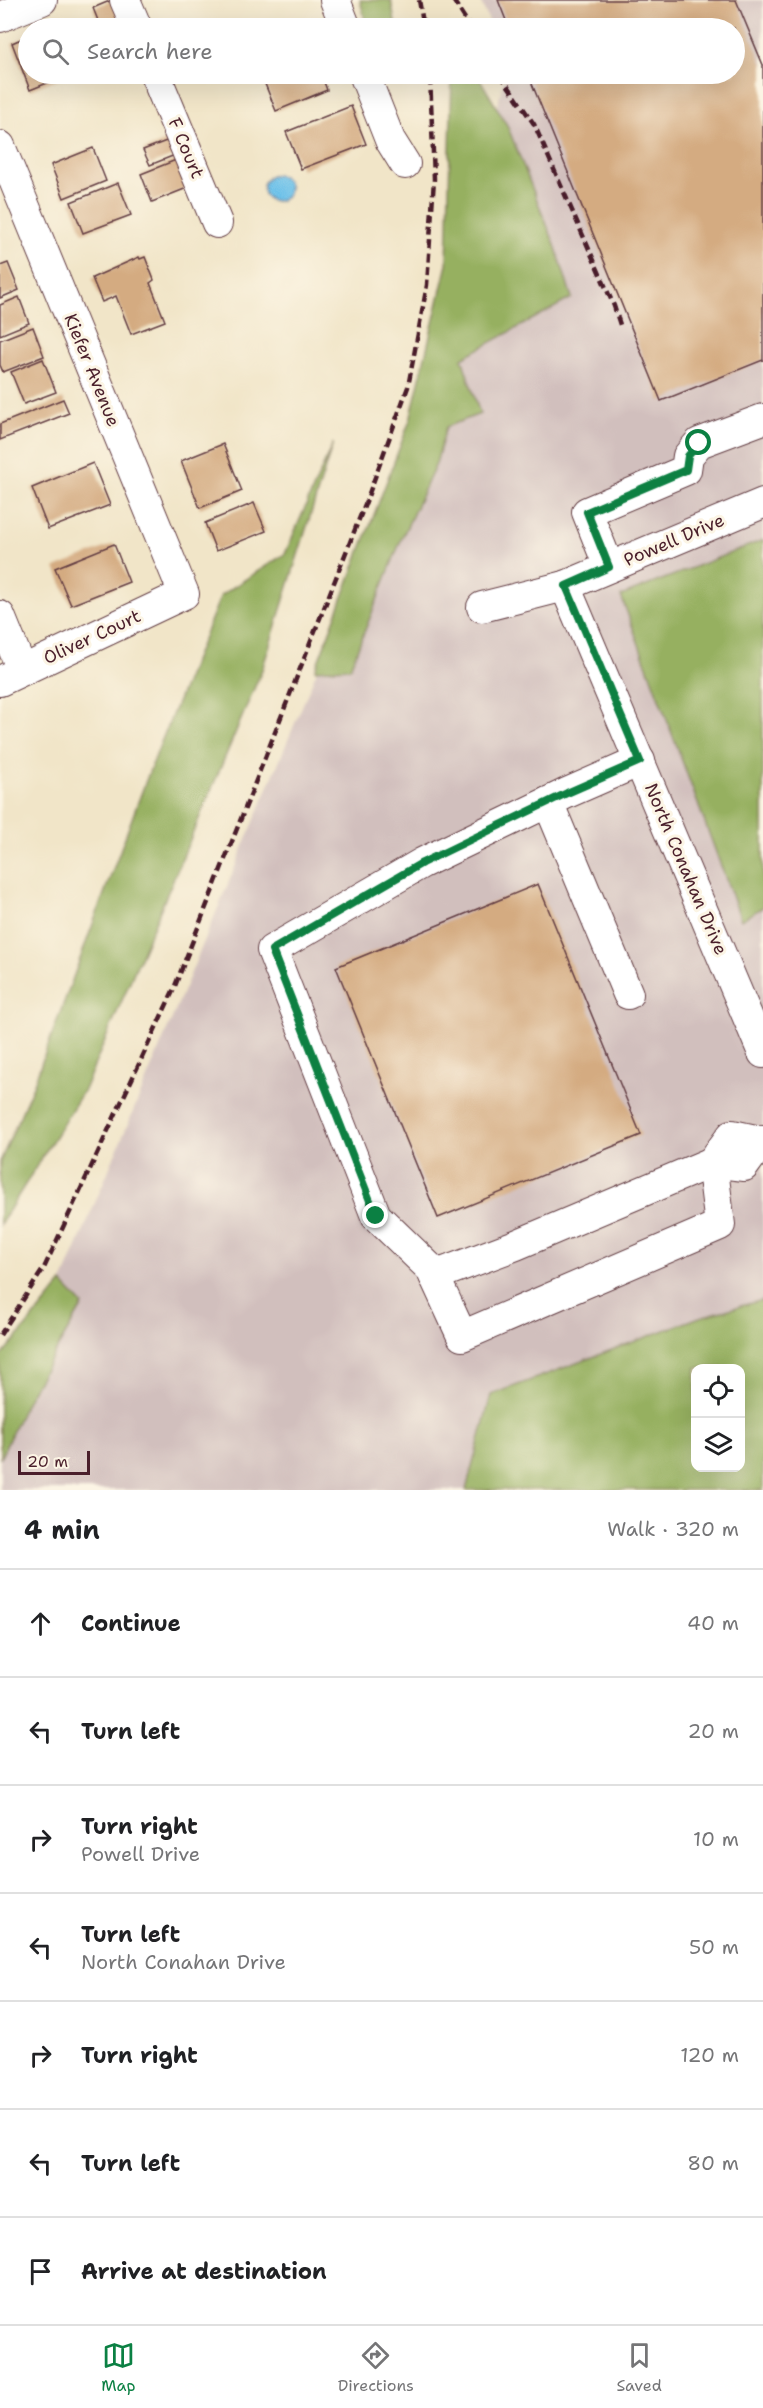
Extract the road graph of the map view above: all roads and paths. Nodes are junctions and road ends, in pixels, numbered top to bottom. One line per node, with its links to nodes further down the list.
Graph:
1 (42, 0): 4 (street)
2 (125, 0): 5 (street)
3 (335, 0): 6 (street)
4 (0, 17)
5 (132, 18)
6 (342, 18)
7 (159, 84): 11 (street, F Court)
8 (368, 84): 10 (street)
9 (0, 146): 16 (street, Kiefer Avenue)
10 (405, 164)
11 (218, 223)
12 (763, 419): 14 (street)
13 (763, 503): 14 (street, Powell Drive)
14 (609, 567): 15 (street, Powell Drive)
15 (566, 586): 17 (street, Powell Drive); 20 (street, North Conahan Drive)
16 (184, 594): 19 (street, Oliver Court)
17 (482, 607)
18 (0, 616): 19 (street)
19 (11, 676)
20 (640, 761): 21 (street); 23 (street, North Conahan Drive)
21 (548, 802): 22 (street); 26 (street)
22 (628, 994)
23 (763, 1053)
24 (762, 1140): 25 (street)
25 (712, 1162): 26 (street); 26 (street)
26 (434, 1276)

